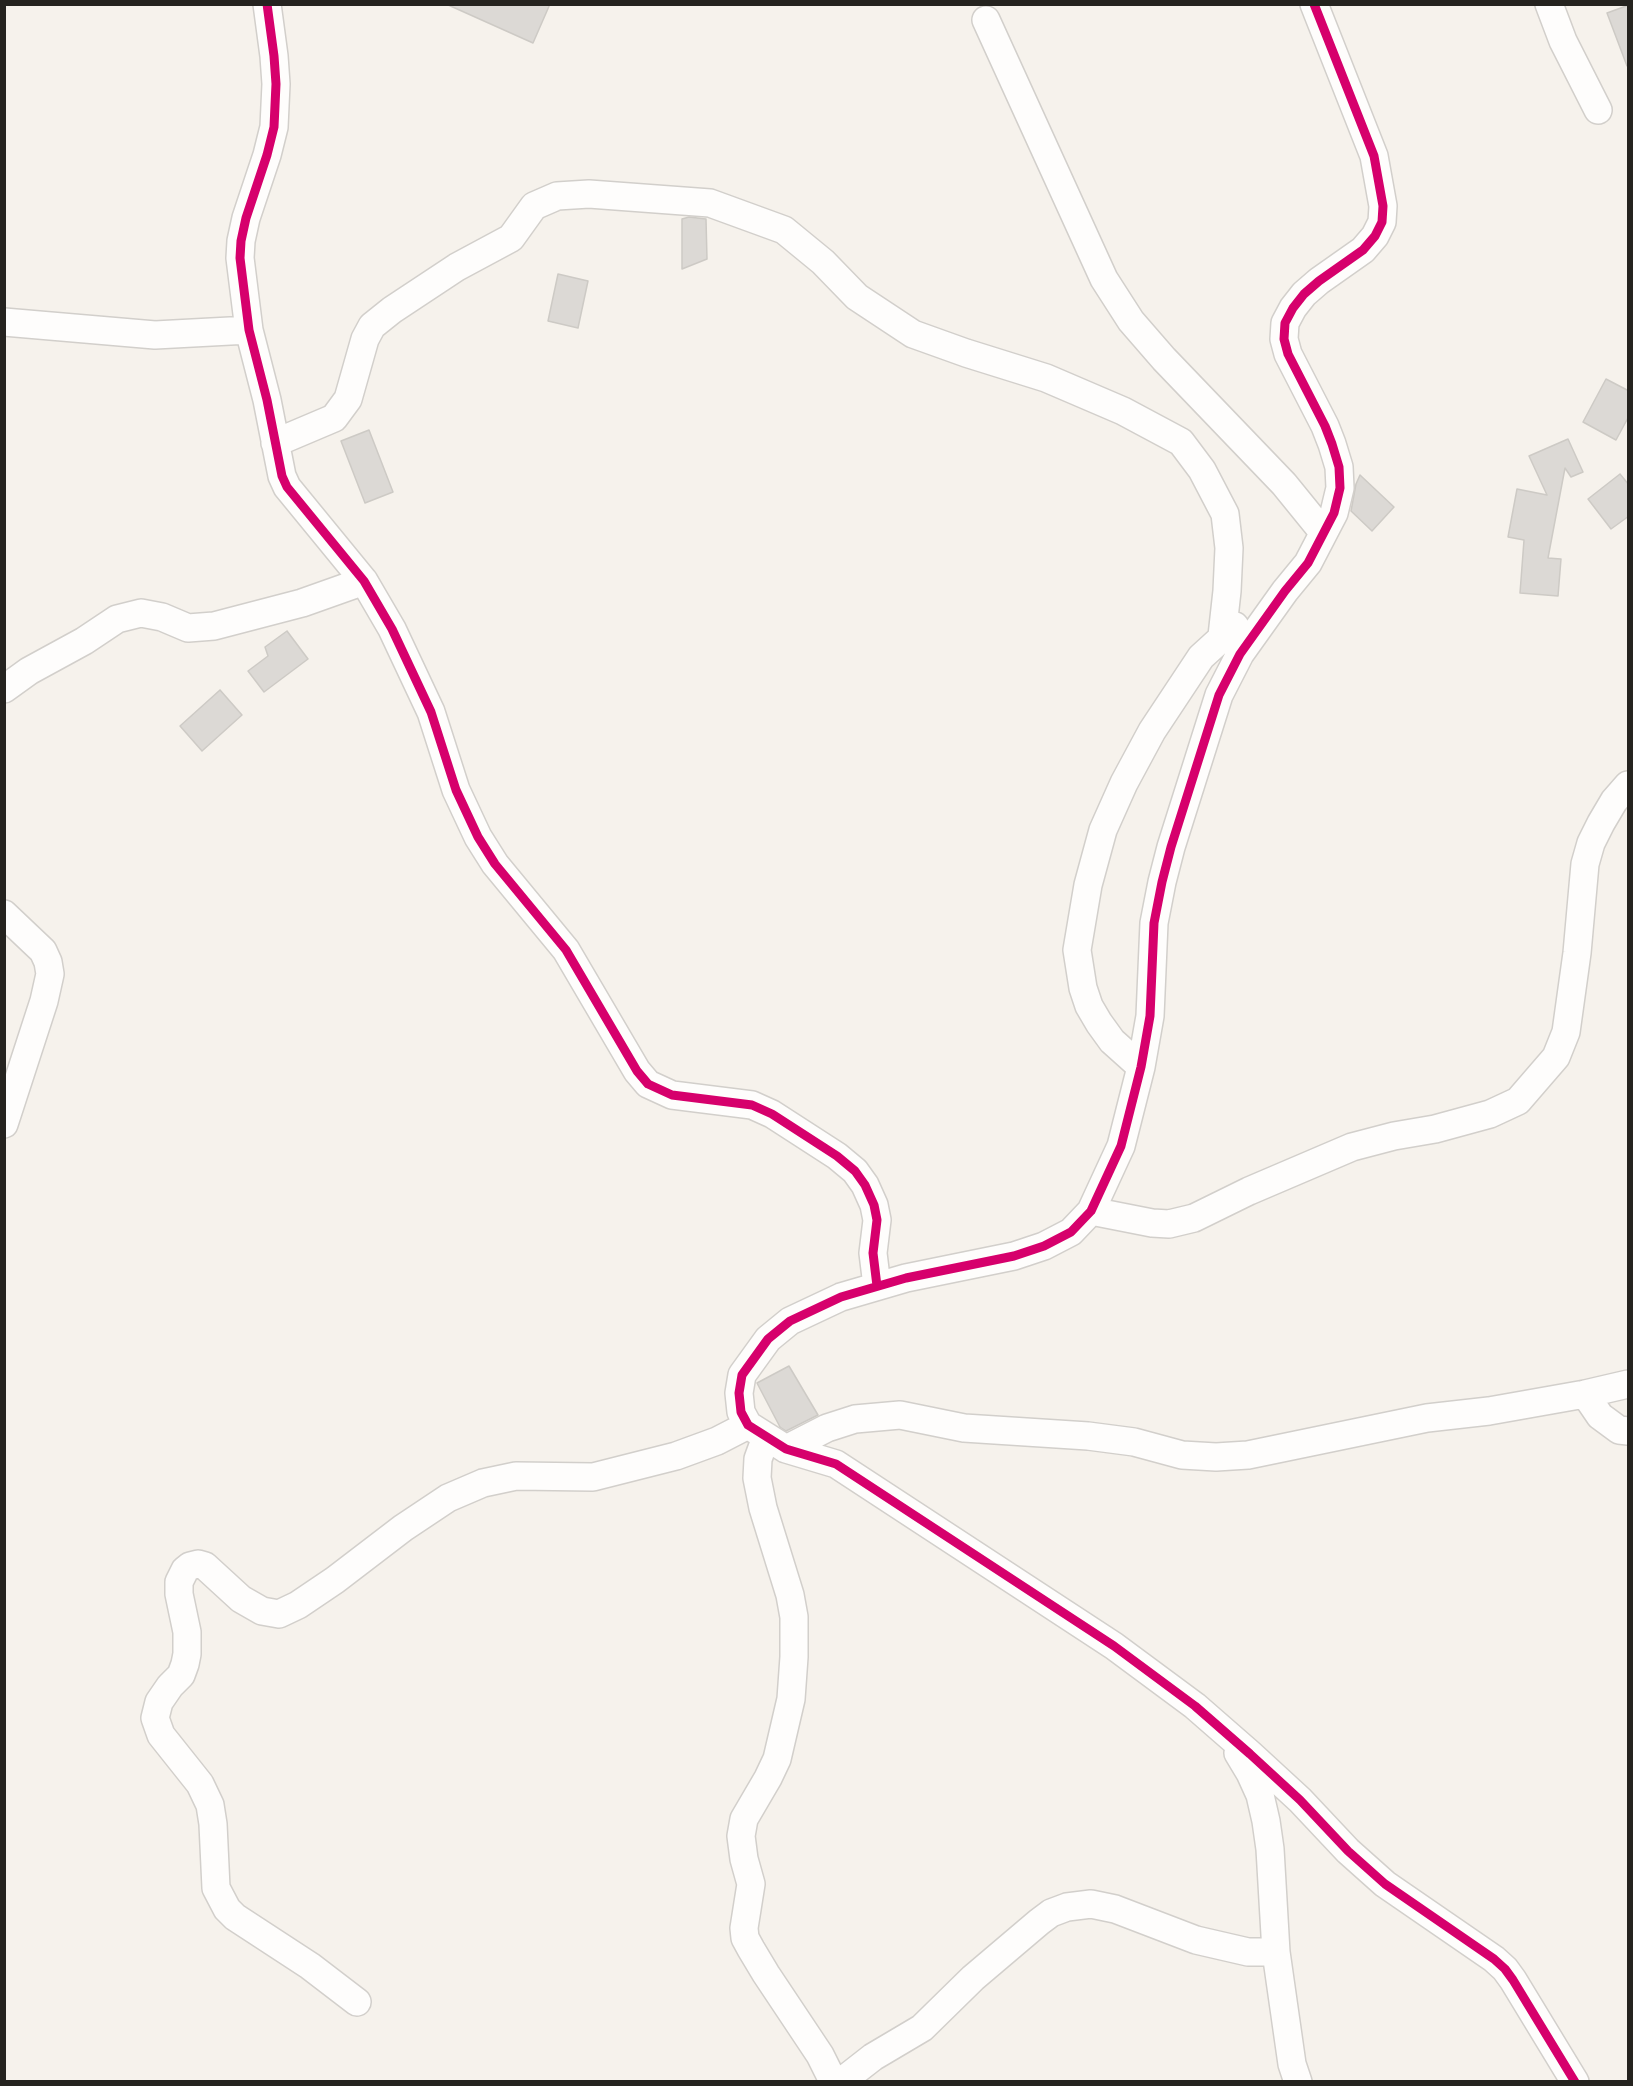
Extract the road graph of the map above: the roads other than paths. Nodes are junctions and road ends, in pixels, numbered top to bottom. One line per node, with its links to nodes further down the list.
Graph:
1 (267, 4): 7 (street)
2 (1314, 4): 9 (street)
3 (1550, 4): 5 (street)
4 (986, 20): 9 (street)
5 (1598, 110)
6 (4, 322): 7 (street)
7 (249, 330): 8 (street)
8 (275, 443): 10 (street); 12 (street)
9 (1323, 532): 11 (street)
10 (364, 581): 13 (street); 19 (street)
11 (1285, 591): 12 (street); 16 (street)
12 (1222, 636): 16 (street)
13 (4, 689)
14 (1629, 785): 18 (street)
15 (4, 914): 17 (street)
16 (1141, 1067): 18 (street)
17 (4, 1124)
18 (1091, 1211): 19 (street)
19 (877, 1287): 23 (street)
20 (1629, 1384): 21 (street)
21 (1585, 1394): 22 (street); 23 (street)
22 (1629, 1431)
23 (767, 1437): 24 (street); 26 (street); 27 (street)
24 (1225, 1732): 25 (street); 29 (street)
25 (1276, 1952): 27 (street); 28 (street)
26 (357, 2002)
27 (839, 2082)
28 (1298, 2082)
29 (1575, 2082)

